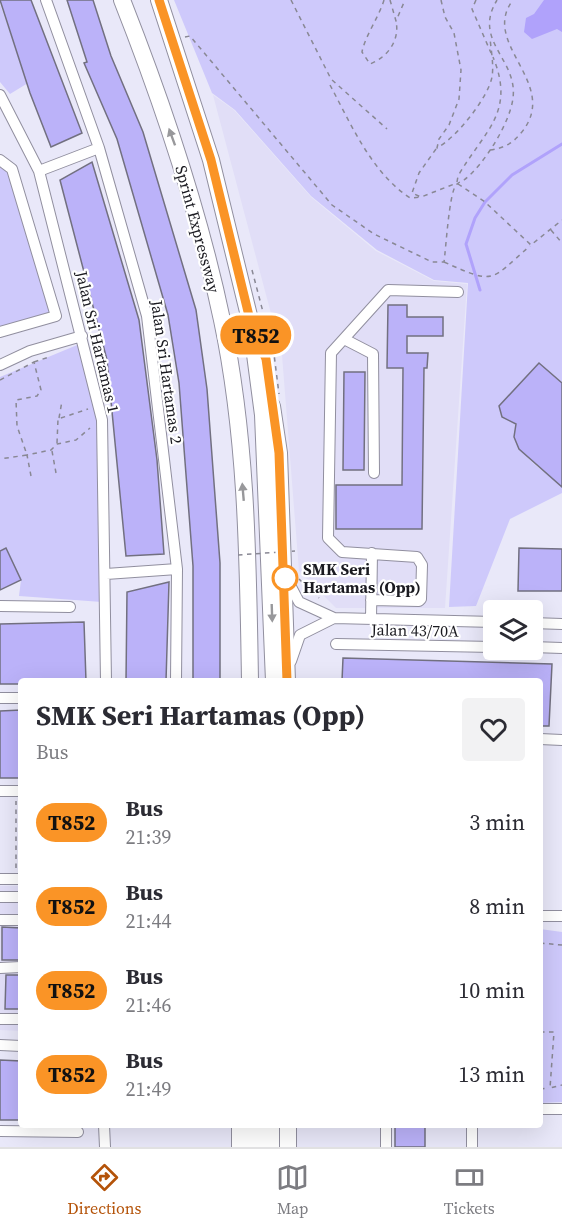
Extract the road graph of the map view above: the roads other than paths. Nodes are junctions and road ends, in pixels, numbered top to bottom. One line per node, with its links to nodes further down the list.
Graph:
1 (46, 0): 5 (street, Jalan Sri Hartamas 2)
2 (122, 0): 33 (highway, Sprint Expressway, one-way to 2)
3 (159, 0): 9 (highway, Sprint Expressway)
4 (0, 95): 7 (street, Jalan Sri Hartamas 1)
5 (99, 148): 7 (street); 16 (street, Jalan Sri Hartamas 2)
6 (0, 160): 10 (street)
7 (39, 171): 11 (street, Jalan Sri Hartamas 1)
8 (458, 292): 12 (street)
9 (251, 324): 17 (highway); 34 (highway, Sprint Expressway, one-way to 34)
10 (0, 332)
11 (82, 336): 13 (street); 18 (street, Jalan Sri Hartamas 1)
12 (344, 339): 14 (street); 15 (street)
13 (0, 365)
14 (374, 474)
15 (372, 553): 19 (street); 19 (street)
16 (177, 569): 18 (street); 32 (street, Jalan Sri Hartamas 2)
17 (284, 569): 22 (street); 35 (highway)
18 (105, 574): 31 (street, Jalan Sri Hartamas 1)
19 (371, 600): 23 (street)
20 (0, 606): 21 (street)
21 (70, 607)
22 (334, 618): 23 (street); 36 (street)
23 (370, 619): 24 (street)
24 (483, 622)
25 (543, 623): 26 (street)
26 (562, 624)
27 (336, 644): 28 (street, Jalan 43/70A)
28 (483, 647)
29 (543, 647): 30 (street)
30 (562, 648)
31 (106, 678)
32 (176, 678)
33 (250, 678)
34 (283, 678)
35 (283, 678)
36 (284, 678)
37 (0, 698): 38 (street)
38 (18, 698)
39 (543, 739): 40 (street)
40 (562, 740)
41 (0, 791): 42 (street)
42 (18, 795)
43 (18, 875): 44 (street)
44 (2, 879): 45 (street)
45 (2, 897): 46 (street)
46 (18, 897)
47 (543, 916): 48 (street)
48 (562, 916)
49 (0, 920): 50 (street)
50 (18, 920)
51 (18, 967): 52 (street)
52 (0, 968)
53 (0, 1018): 54 (street)
54 (18, 1019)
55 (0, 1045): 56 (street)
56 (18, 1046)
57 (543, 1109): 58 (street)
58 (562, 1109)
59 (104, 1128): 68 (street)
60 (240, 1128): 69 (highway)
61 (256, 1128): 70 (highway)
62 (271, 1128): 71 (highway)
63 (288, 1128): 72 (highway)
64 (386, 1128): 73 (street)
65 (472, 1128): 74 (street)
66 (0, 1131): 67 (street)
67 (78, 1132)
68 (105, 1147)
69 (240, 1147)
70 (256, 1147)
71 (271, 1147)
72 (288, 1147)
73 (386, 1147)
74 (472, 1147)

